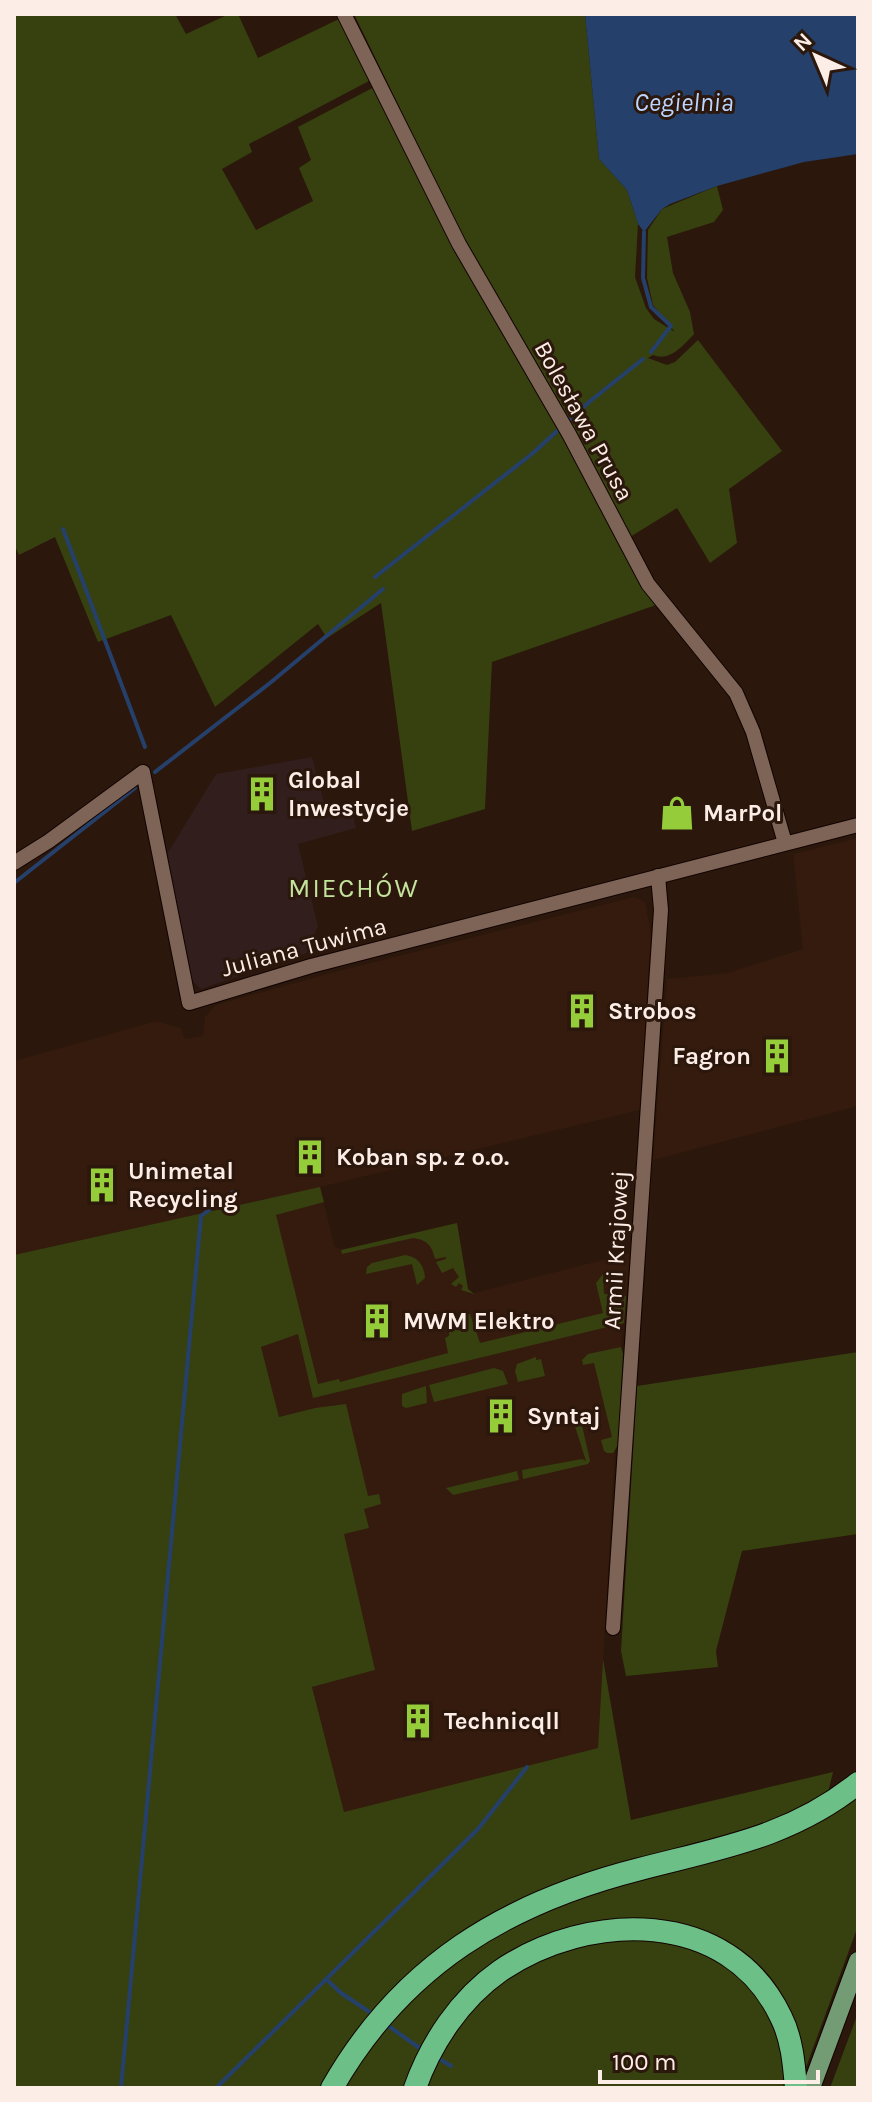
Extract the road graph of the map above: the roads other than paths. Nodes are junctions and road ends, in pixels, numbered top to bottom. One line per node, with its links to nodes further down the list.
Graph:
1 (344, 14): 3 (street, Bolesława Prusa)
2 (858, 825): 3 (street, Juliana Tuwima)
3 (785, 843): 5 (street, Juliana Tuwima)
4 (14, 863): 5 (street, Juliana Tuwima)
5 (658, 876): 6 (street, Armii Krajowej)
6 (613, 1628)
7 (858, 1783): 9 (highway)
8 (858, 1961): 12 (main road)
9 (332, 2088)
10 (415, 2088): 11 (highway)
11 (796, 2088)
12 (811, 2088)

